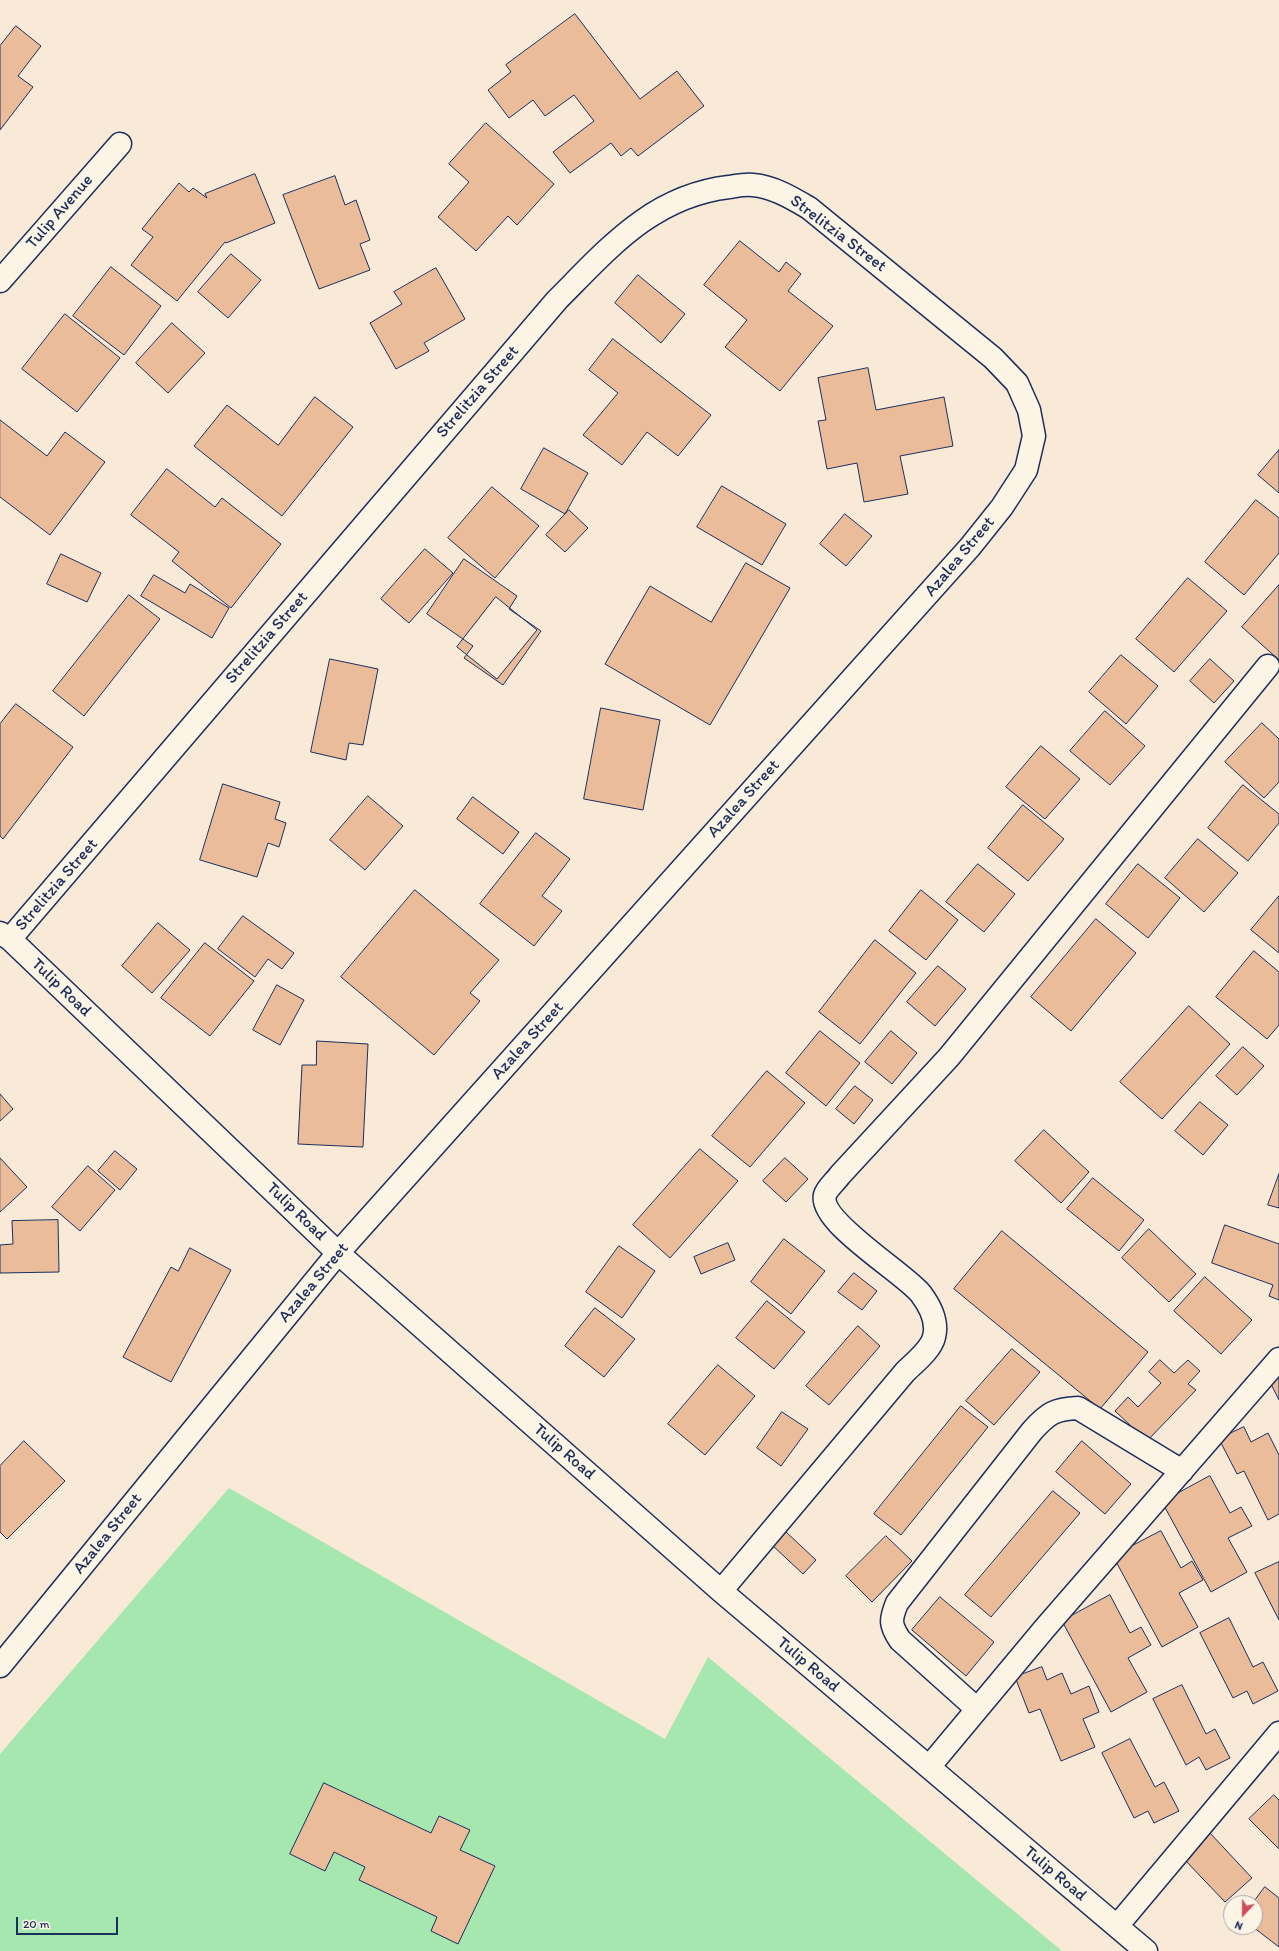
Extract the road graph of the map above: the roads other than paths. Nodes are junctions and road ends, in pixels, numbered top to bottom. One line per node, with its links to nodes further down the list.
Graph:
1 (120, 144): 2 (street, Tulip Avenue)
2 (0, 281)
3 (1029, 410): 5 (street, Strelitzia Street); 6 (street, Azalea Street)
4 (1268, 666): 9 (street)
5 (5, 936): 6 (street, Tulip Road)
6 (338, 1252): 9 (street, Tulip Road); 10 (street, Azalea Street)
7 (1279, 1359): 8 (street)
8 (1182, 1470): 11 (street); 11 (street)
9 (721, 1591): 13 (street, Tulip Road)
10 (0, 1666)
11 (977, 1709): 13 (street)
12 (1279, 1733): 14 (street)
13 (929, 1767): 14 (street, Tulip Road)
14 (1117, 1926): 15 (street, Tulip Road)
15 (1146, 1951)

